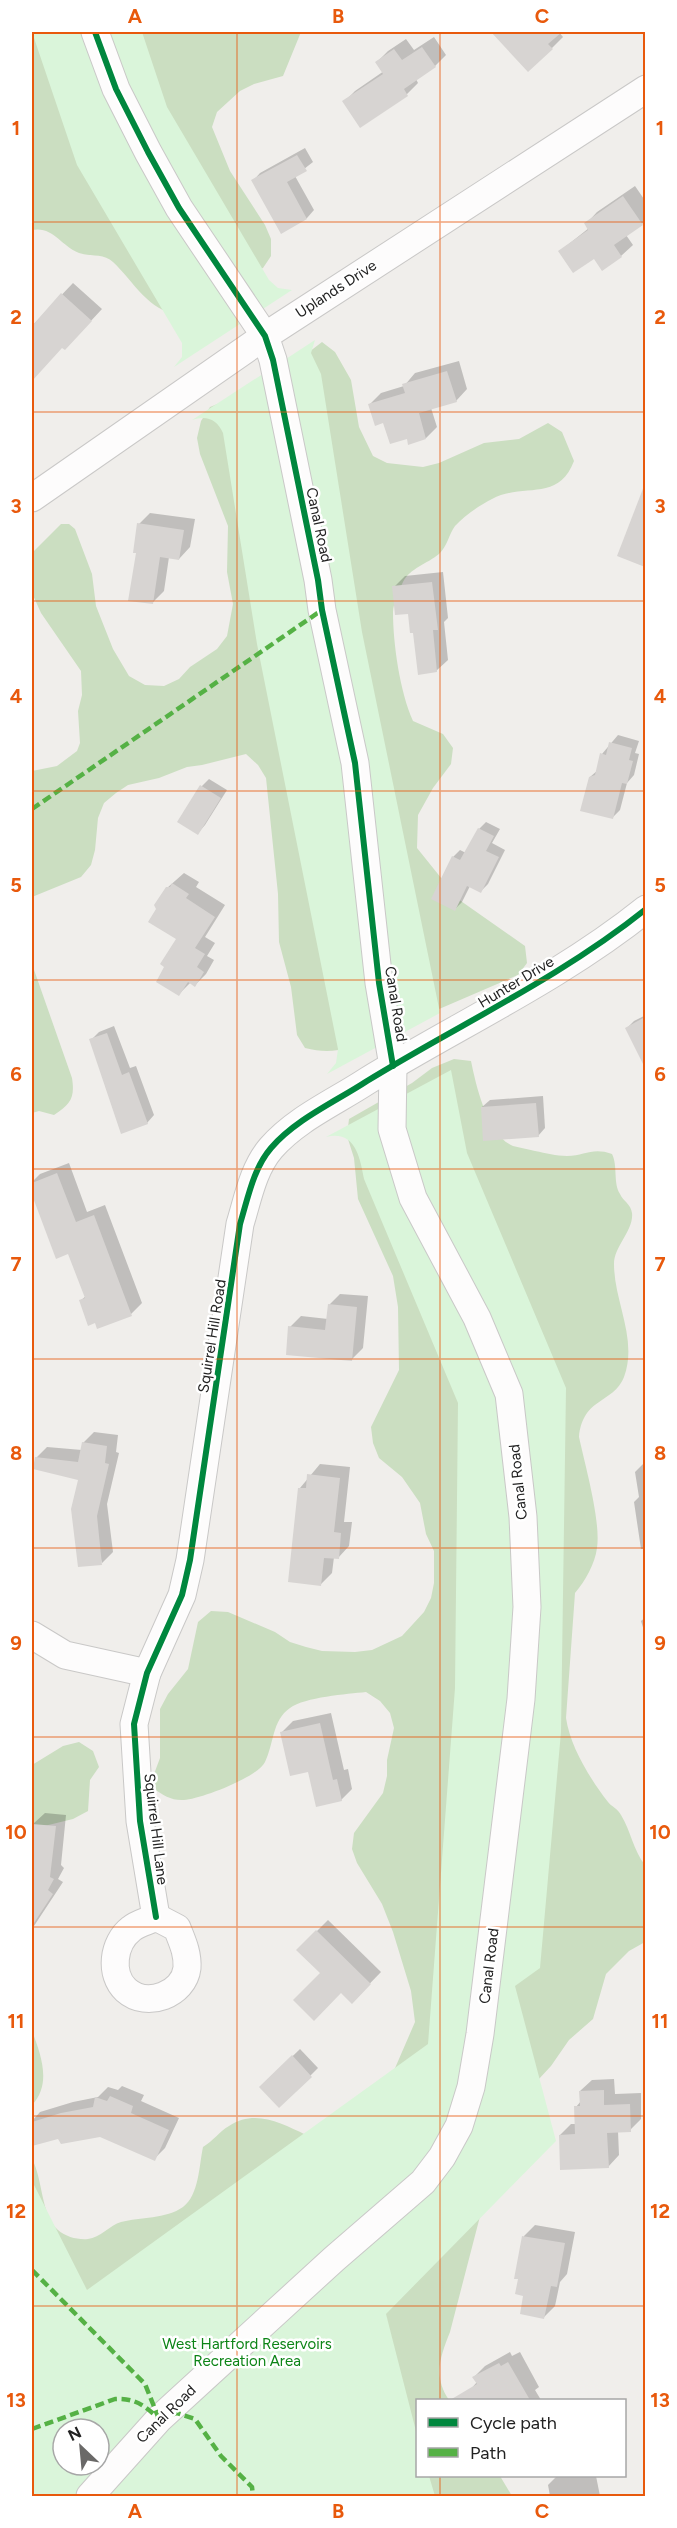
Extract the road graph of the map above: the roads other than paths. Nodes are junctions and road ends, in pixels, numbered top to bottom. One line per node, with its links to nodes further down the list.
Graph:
1 (94, 32): 3 (street, Canal Road)
2 (645, 89): 3 (street, Uplands Drive)
3 (265, 336): 4 (street, Uplands Drive); 6 (street, Canal Road)
4 (32, 498)
5 (645, 909): 6 (street, Hunter Drive)
6 (393, 1065): 8 (street, Squirrel Hill Road); 10 (street, Canal Road)
7 (32, 1635): 8 (street)
8 (147, 1673): 9 (street, Squirrel Hill Lane)
9 (156, 1917)
10 (90, 2496)

